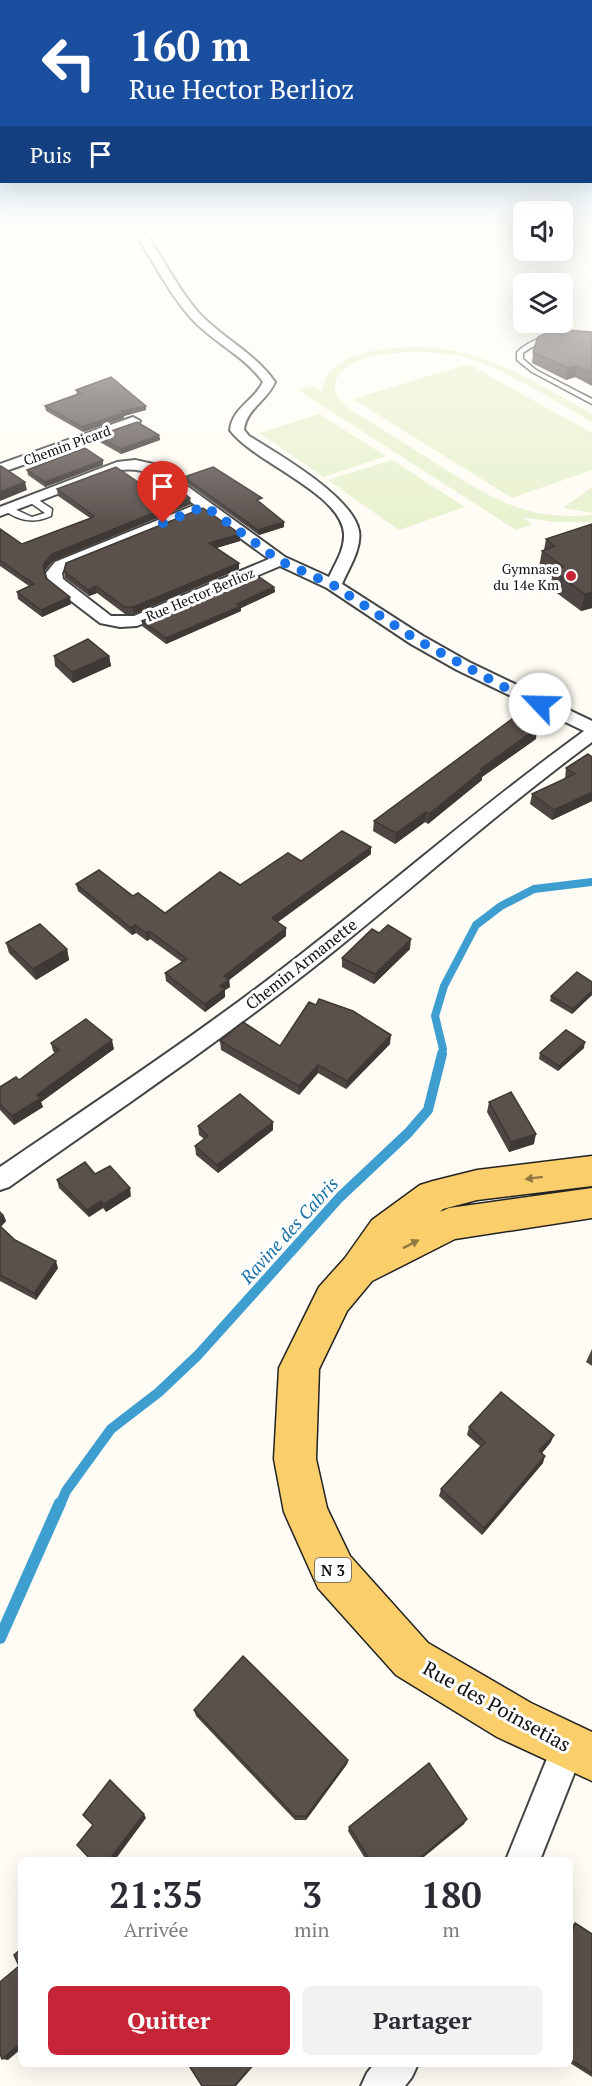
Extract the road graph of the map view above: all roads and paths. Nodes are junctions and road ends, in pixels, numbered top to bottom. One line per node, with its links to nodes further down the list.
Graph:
1 (210, 329): 10 (street)
2 (592, 337): 3 (lane)
3 (592, 402)
4 (133, 421): 5 (street, Chemin Picard)
5 (0, 469)
6 (31, 499): 7 (street); 8 (street); 8 (lane)
7 (205, 506): 9 (street); 9 (street, Rue Hector Berlioz)
8 (3, 511)
9 (280, 561): 10 (street)
10 (333, 585): 11 (street)
11 (592, 728)
12 (592, 734): 14 (street, Chemin Armanette)
13 (592, 1171): 16 (main road, Rue des Poinsetias / N 3, one-way to 16)
14 (0, 1180)
15 (592, 1203): 16 (main road, Rue des Poinsetias / N 3, one-way to 15)
16 (358, 1270): 17 (main road, Rue des Poinsetias / N 3)
17 (580, 1752): 18 (street)
18 (525, 1857)
19 (396, 2067): 20 (street)
20 (380, 2086)

